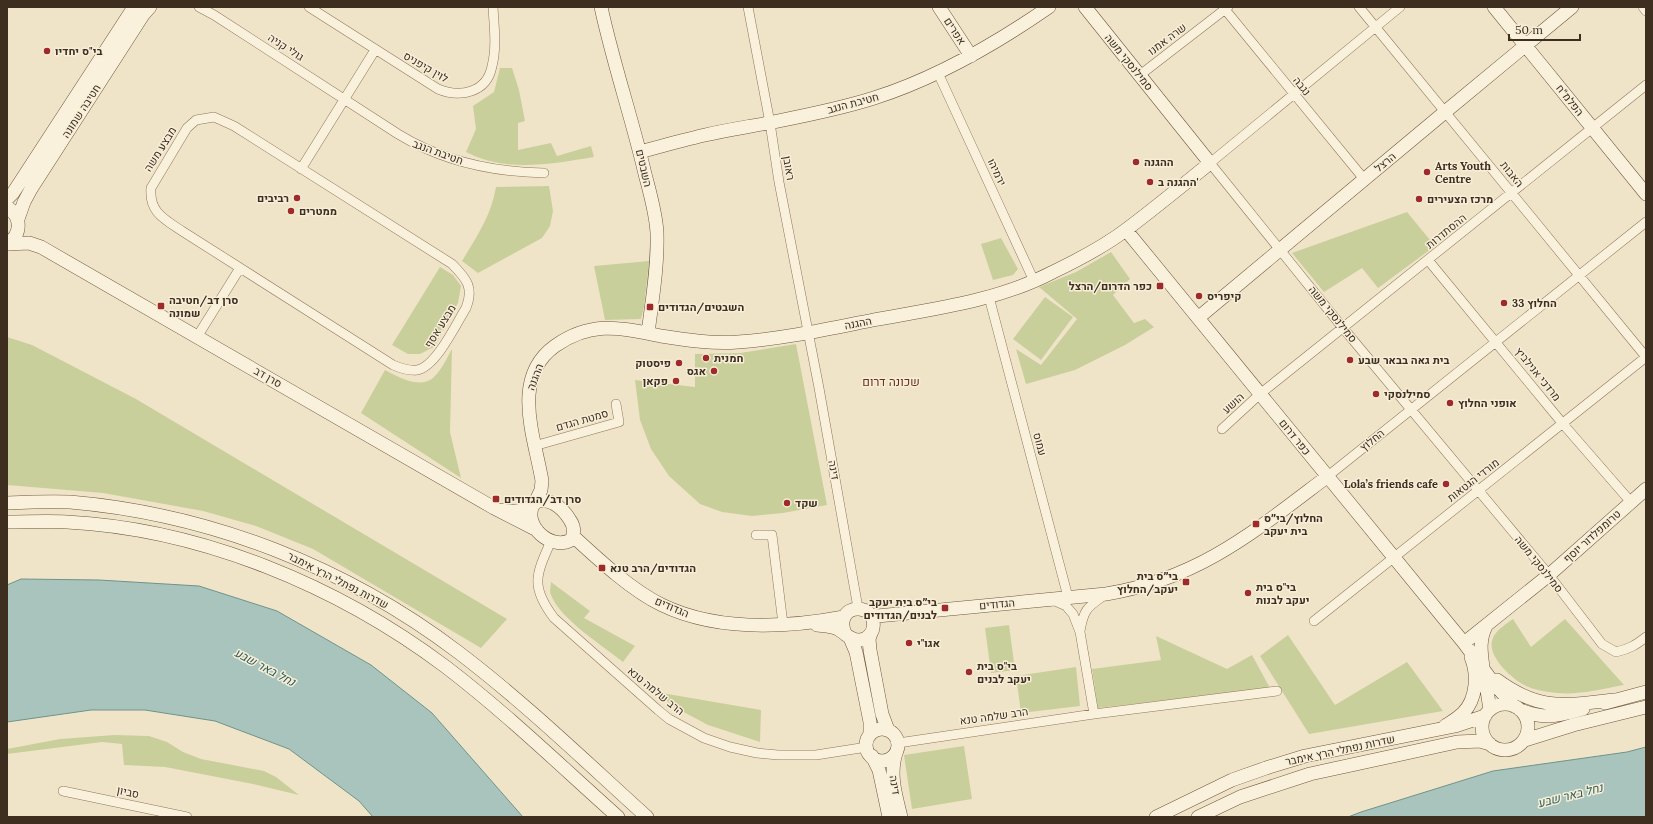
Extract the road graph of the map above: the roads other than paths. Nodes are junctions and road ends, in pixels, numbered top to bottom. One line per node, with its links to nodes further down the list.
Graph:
1 (134, 7): 39 (street, חטיבה שמונה)
2 (150, 7): 41 (street, חטיבה שמונה)
3 (199, 7): 19 (street, גולי קניה)
4 (206, 7): 19 (street, גולי קניה)
5 (308, 7): 22 (street, לוין קיפניס)
6 (494, 7): 22 (street, לוין קיפניס)
7 (601, 7): 32 (street, השבטים)
8 (748, 7): 30 (street, ראובן)
9 (939, 7): 23 (street, אפרים)
10 (1049, 7): 23 (street, חטיבת הנגב)
11 (1085, 7): 25 (street, סמילנסקי משה)
12 (1359, 7): 20 (street, האבות)
13 (1400, 7): 20 (street, ההגנה)
14 (1494, 7): 21 (street, הפלמ"ח)
15 (1572, 7): 21 (street, הרצל)
16 (1643, 7): 18 (street)
17 (1225, 8): 25 (street, שרה אמנו); 27 (street, נגבה)
18 (1646, 11)
19 (214, 14): 28 (street, גולי קניה)
20 (1376, 27): 27 (street, ההגנה); 29 (street, האבות)
21 (1526, 45): 29 (street, הרצל); 31 (street, הפלמ"ח)
22 (375, 50): 28 (street)
23 (971, 56): 24 (street, חטיבת הנגב)
24 (938, 73): 30 (street, חטיבת הנגב); 50 (street, ירמיהו)
25 (1140, 75): 33 (street, סמילנסקי משה)
26 (1646, 85): 31 (street, ההסתדרות)
27 (1294, 94): 33 (street, ההגנה); 36 (street, נגבה)
28 (344, 99): 34 (street); 35 (street, חטיבת הנגב)
29 (1445, 112): 36 (street, הרצל); 37 (street, האבות)
30 (770, 123): 32 (street, חטיבת הנגב); 54 (street, ראובן)
31 (1593, 128): 37 (street, ההסתדרות); 38 (street, הפלמ"ח)
32 (640, 152): 55 (street, השבטים)
33 (1210, 162): 43 (street, ההגנה); 46 (street, סמילנסקי משה)
34 (301, 168): 48 (street, מבצע משה); 48 (street, מבצע אסף)
35 (544, 173)
36 (1364, 179): 46 (street, הרצל)
37 (1512, 193): 47 (street, ההסתדרות); 49 (street, האבות)
38 (1646, 194)
39 (7, 198)
40 (7, 207): 41 (street, סרן דב)
41 (18, 222): 44 (street, חטיבה שמונה); 45 (street, סרן דב)
42 (1646, 222): 49 (street, החלוץ)
43 (1126, 230): 50 (street, ההגנה); 52 (street, כפר דרום)
44 (7, 244): 45 (street, סרן דב)
45 (41, 247): 56 (street, סרן דב)
46 (1280, 250): 52 (street, הרצל); 53 (street, סמילנסקי משה)
47 (1428, 260): 53 (street, ההסתדרות); 57 (street, מרדכי אנילביץ)
48 (240, 268): 56 (street)
49 (1579, 275): 57 (street, החלוץ); 58 (street, האבות)
50 (1034, 281): 51 (street, ההגנה)
51 (989, 297): 54 (street, ההגנה); 82 (street, עמוס)
52 (1198, 318): 59 (street, כפר דרום)
53 (1344, 328): 59 (street, ההסתדרות); 61 (street, סמילנסקי משה)
54 (809, 332): 55 (street, ההגנה); 84 (street, דינה)
55 (648, 333): 64 (street, ההגנה)
56 (197, 337): 73 (street, סרן דב)
57 (1496, 342): 61 (street, החלוץ); 62 (street, מרדכי אנילביץ)
58 (1646, 357): 62 (street, מורדי הגטאות)
59 (1260, 394): 63 (street, הושע); 66 (street, כפר דרום)
60 (616, 404): 64 (street, סמטת הגדם)
61 (1411, 409): 66 (street, החלוץ); 68 (street, סמילנסקי משה)
62 (1563, 424): 68 (street, מורדי הגטאות); 70 (street, מרדכי אנילביץ)
63 (1222, 429)
64 (534, 446): 65 (street, ההגנה)
65 (540, 474): 71 (street, ההגנה); 72 (street, ההגנה)
66 (1328, 476): 79 (street, כפר דרום); 81 (street, החלוץ)
67 (1646, 489): 70 (street, טרומפלדור יוסף)
68 (1479, 490): 79 (street, מורדי הגטאות); 80 (street, סמילנסקי משה)
69 (7, 501): 113 (street, שדרות נפתלי הרץ אימבר)
70 (1630, 502): 80 (street, טרומפלדור יוסף)
71 (534, 504): 72 (street); 73 (street, סרן דב); 75 (street)
72 (555, 504): 77 (street)
73 (494, 508): 75 (street, סרן דב)
74 (7, 522): 112 (street, שדרות נפתלי הרץ אימבר)
75 (537, 530): 78 (street)
76 (756, 535): 89 (street)
77 (573, 536): 78 (street); 89 (street, הגדודים)
78 (551, 541): 108 (street, הרב שלמה טנא)
79 (1394, 557): 88 (street, מורדי הגטאות); 95 (street, כפר דרום)
80 (1549, 575): 90 (street, טרומפלדור יוסף); 94 (street, סמילנסקי משה)
81 (1106, 594): 82 (street, החלוץ); 92 (street)
82 (1068, 597): 83 (street, הגדודים)
83 (1040, 600): 85 (street, הגדודים); 92 (street)
84 (858, 608): 86 (street); 87 (street)
85 (903, 613): 86 (street, הגדודים); 91 (street, הגדודים)
86 (871, 615): 91 (street)
87 (844, 617): 89 (street, הגדודים); 93 (street)
88 (1314, 621)
89 (788, 624): 93 (street, הגדודים)
90 (1487, 625): 95 (street, טרומפלדור יוסף); 96 (street)
91 (872, 632): 93 (street); 105 (street)
92 (1080, 632): 103 (street)
93 (848, 636): 108 (street, דינה)
94 (1646, 637)
95 (1467, 648): 96 (street, כפר דרום); 102 (street, כפר דרום); 104 (street)
96 (1484, 670): 99 (street); 101 (street, כפר דרום)
97 (1277, 691): 103 (street, הרב שלמה טנא)
98 (1646, 692): 99 (street)
99 (1614, 700): 101 (street)
100 (1646, 707): 106 (street)
101 (1517, 708): 102 (street); 106 (street)
102 (1487, 713): 104 (street, שדרות נפתלי הרץ אימבר); 107 (street)
103 (1094, 714): 109 (street, הרב שלמה טנא)
104 (1440, 729): 116 (street, שדרות נפתלי הרץ אימבר)
105 (888, 730): 108 (street); 109 (street)
106 (1524, 740): 107 (street)
107 (1490, 744): 117 (street, שדרות נפתלי הרץ אימבר)
108 (869, 746): 109 (street); 114 (street, דינה)
109 (897, 748): 115 (street, דינה)
110 (63, 791): 111 (street, סביון)
111 (187, 817)
112 (618, 817)
113 (647, 817)
114 (889, 817)
115 (901, 817)
116 (1156, 817)
117 (1198, 817)

